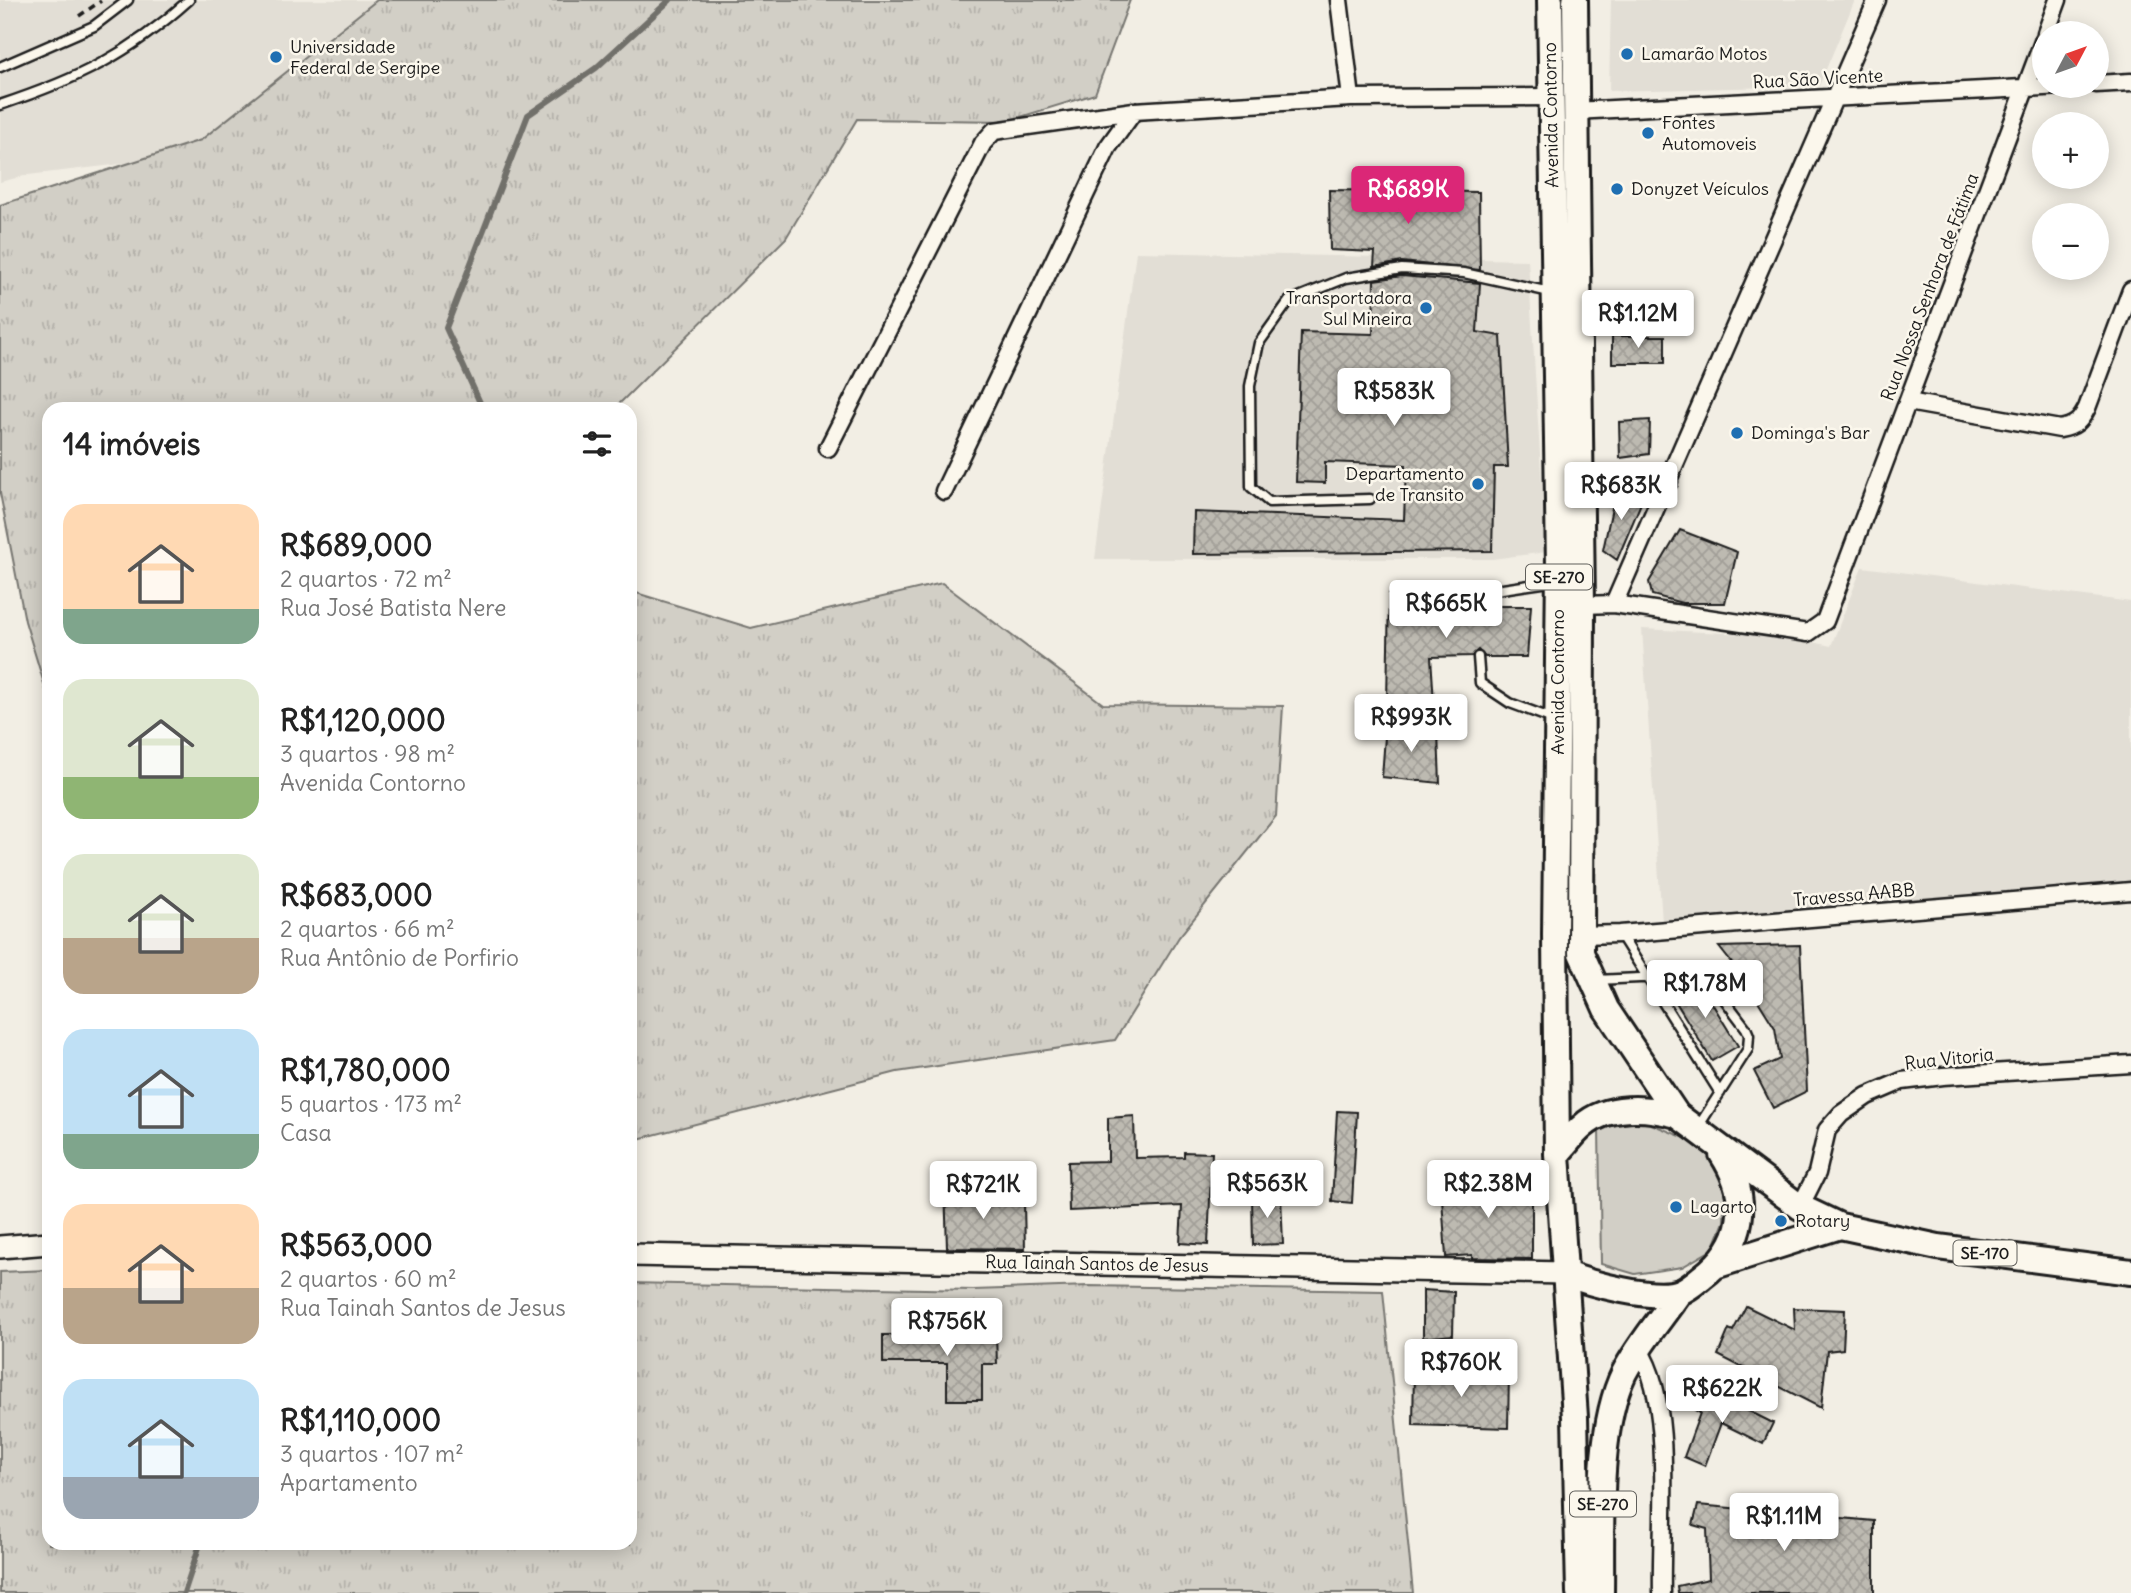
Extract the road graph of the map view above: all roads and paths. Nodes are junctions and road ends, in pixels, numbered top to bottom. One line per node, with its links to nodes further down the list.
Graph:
1 (128, 0): 9 (lane)
2 (189, 0): 18 (lane)
3 (1339, 0): 17 (street)
4 (1550, 0): 15 (main road, Avenida Contorno / SE-270)
5 (1575, 0): 20 (main road, Avenida Contorno / SE-270)
6 (1877, 0): 16 (street)
7 (2058, 0): 8 (street)
8 (2050, 21)
9 (0, 67)
10 (2032, 72): 13 (street, Rua Nossa Senhora de Fátima)
11 (2131, 82): 12 (street)
12 (2109, 83)
13 (2026, 88): 14 (street, Rua São Vicente); 16 (street, Rua São Vicente); 24 (street, Rua Nossa Senhora de Fátima)
14 (2032, 88)
15 (1550, 97): 17 (street); 22 (main road, Avenida Contorno / SE-270)
16 (1833, 97): 20 (street, Rua São Vicente); 26 (street)
17 (1351, 98): 19 (street)
18 (0, 105)
19 (1134, 111): 25 (street); 28 (street)
20 (1574, 111): 27 (main road, Avenida Contorno / SE-270)
21 (2131, 290): 23 (street)
22 (1553, 293): 29 (lane); 30 (main road, Avenida Contorno / SE-270)
23 (2128, 306): 24 (street)
24 (1908, 402): 31 (street, Rua Nossa Senhora de Fátima)
25 (828, 448)
26 (1669, 482): 27 (street); 31 (street)
27 (1579, 485): 33 (main road, Avenida Contorno / SE-270)
28 (944, 491)
29 (1370, 499)
30 (1559, 580): 32 (lane); 35 (main road, Avenida Contorno / SE-270)
31 (1614, 604): 33 (street)
32 (1482, 606)
33 (1583, 606): 38 (main road, Avenida Contorno / SE-270)
34 (1478, 657): 35 (lane)
35 (1557, 720): 45 (main road, Avenida Contorno / SE-270)
36 (2131, 891): 37 (street, Travessa AABB)
37 (1620, 934): 38 (street, Travessa AABB); 39 (lane)
38 (1581, 944): 40 (main road, SE-270)
39 (1645, 976): 40 (lane); 42 (lane); 42 (lane)
40 (1593, 981): 43 (main road, SE-270)
41 (2131, 1064): 46 (street, Rua Vitoria)
42 (1720, 1093): 43 (lane)
43 (1687, 1122): 44 (main road, SE-270); 45 (main road)
44 (1718, 1147): 46 (main road); 51 (main road, SE-270)
45 (1557, 1154): 53 (main road, SE-270)
46 (1800, 1207): 47 (main road)
47 (1840, 1226): 51 (main road); 52 (main road, SE-170)
48 (42, 1244): 49 (street)
49 (0, 1247)
50 (637, 1255): 53 (street, Rua Tainah Santos de Jesus)
51 (1718, 1265): 54 (main road, SE-270)
52 (2131, 1272)
53 (1564, 1273): 54 (main road); 56 (main road, SE-270)
54 (1679, 1293): 55 (main road, SE-270)
55 (1639, 1350): 57 (main road, SE-270); 58 (street)
56 (1579, 1593)
57 (1601, 1593)
58 (1662, 1593)

